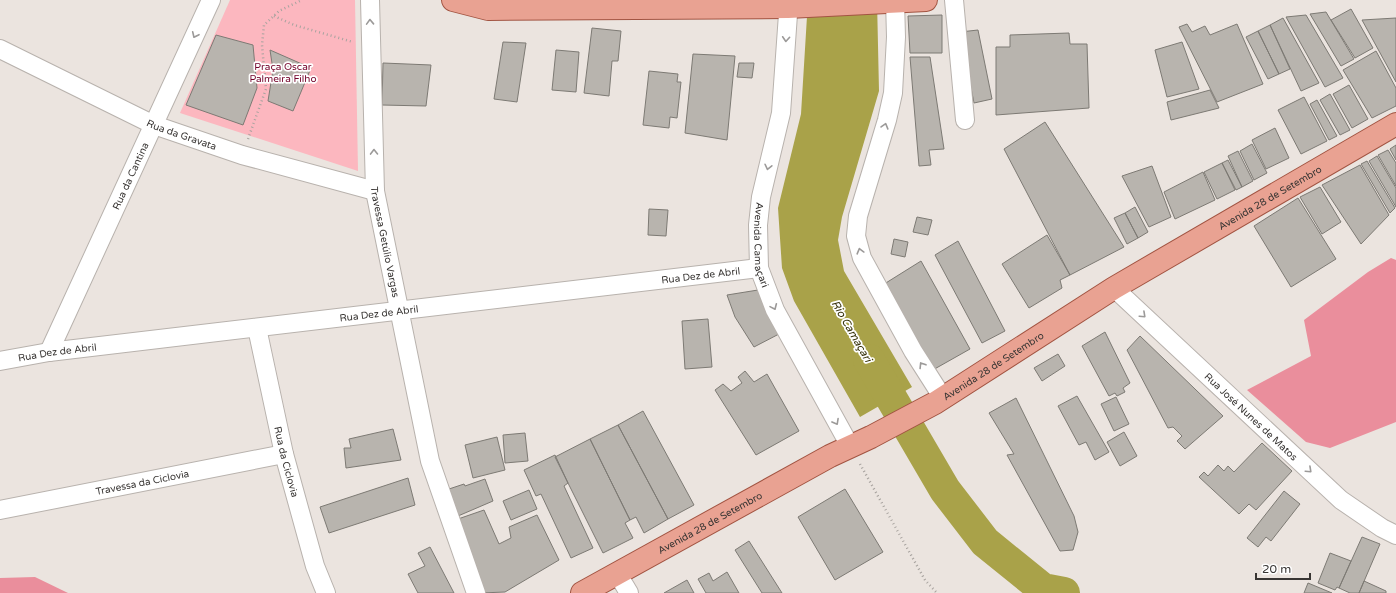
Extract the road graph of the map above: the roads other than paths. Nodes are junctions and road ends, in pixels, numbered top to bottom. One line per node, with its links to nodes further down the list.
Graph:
1 (211, 0): 12 (street, Rua da Cantina, one-way to 12)
2 (370, 0): 13 (street, Travessa Getúlio Vargas, one-way to 2)
3 (454, 0): 7 (main road)
4 (926, 0): 6 (main road)
5 (954, 0): 10 (street)
6 (891, 2): 8 (main road); 20 (street, one-way to 6)
7 (605, 4): 8 (main road)
8 (792, 4): 14 (street, Avenida Camaçari, one-way to 14)
9 (0, 49): 12 (street, Rua da Gravata)
10 (966, 120)
11 (1396, 124): 15 (main road, Avenida 28 de Setembro)
12 (154, 125): 13 (street, Rua da Gravata); 18 (street, Rua da Cantina)
13 (375, 191): 16 (street, Travessa Getúlio Vargas)
14 (759, 268): 16 (street, Rua Dez de Abril); 21 (street, Avenida Camaçari, one-way to 21)
15 (1114, 288): 20 (main road, Avenida 28 de Setembro); 24 (street, Rua José Nunes de Matos, one-way to 24)
16 (398, 310): 17 (street, Rua Dez de Abril); 27 (street, Travessa Getúlio Vargas)
17 (257, 328): 18 (street, Rua Dez de Abril); 22 (street, Rua da Ciclovia)
18 (49, 352): 19 (street, Rua Dez de Abril)
19 (0, 361)
20 (935, 403): 21 (main road, Avenida 28 de Setembro)
21 (850, 446): 25 (main road, Avenida 28 de Setembro)
22 (284, 454): 23 (street, Travessa da Ciclovia); 26 (street, Rua da Ciclovia)
23 (0, 510)
24 (1396, 534)
25 (618, 573): 28 (main road, Avenida 28 de Setembro); 29 (street)
26 (326, 593)
27 (476, 593)
28 (582, 593)
29 (630, 593)

